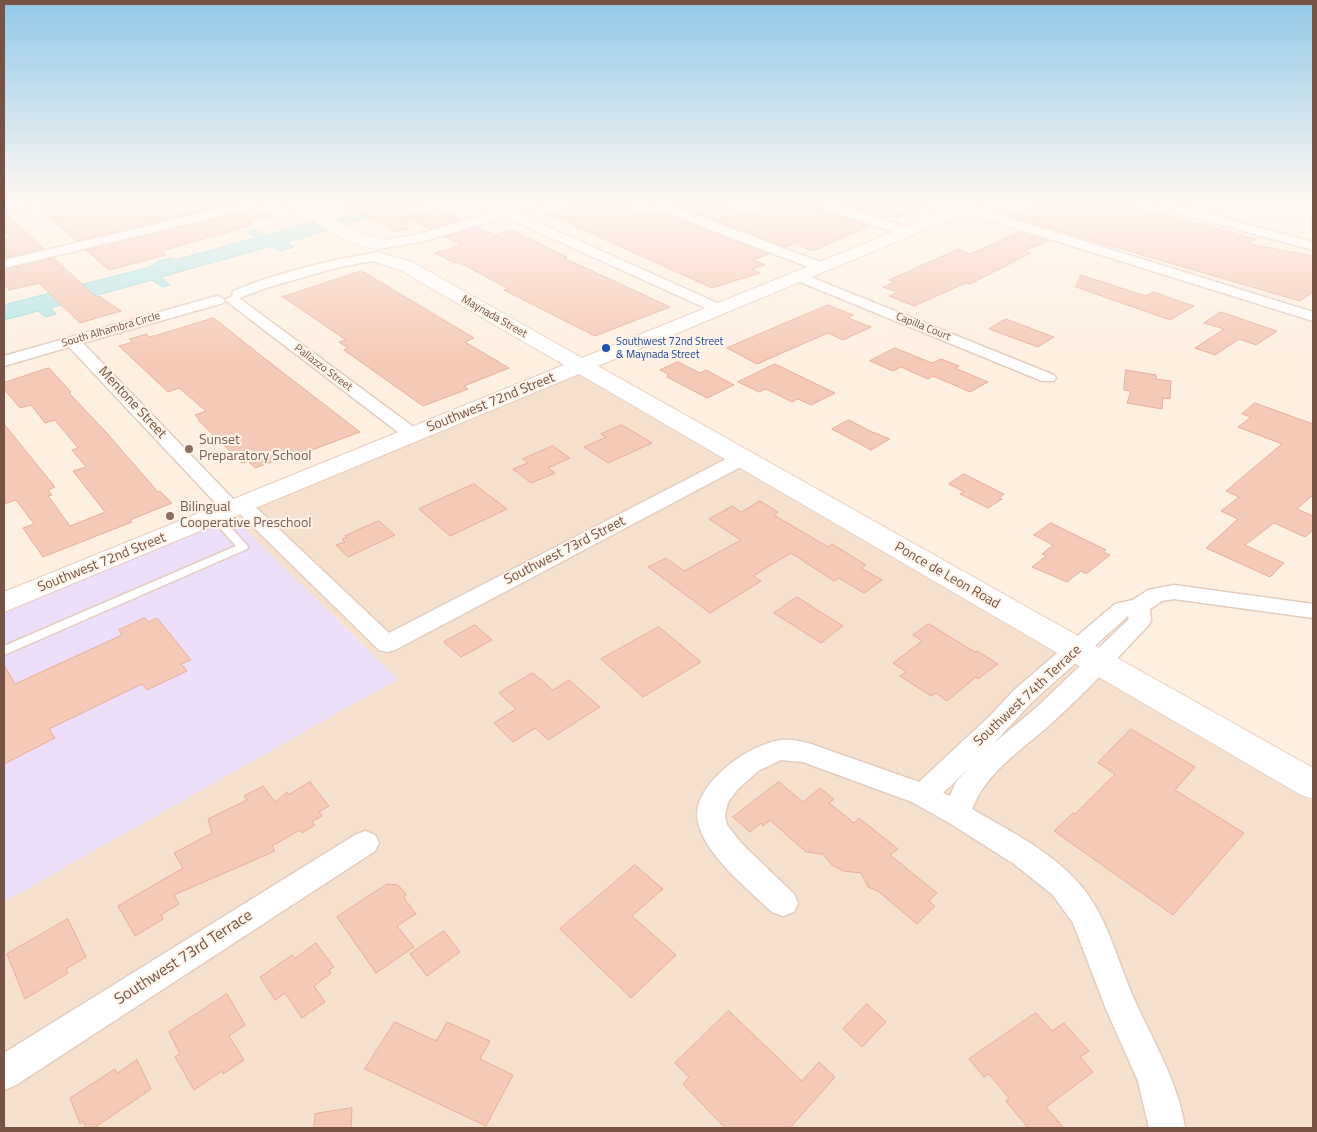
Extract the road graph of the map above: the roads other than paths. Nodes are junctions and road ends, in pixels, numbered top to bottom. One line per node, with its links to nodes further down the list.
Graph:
1 (37, 256): 8 (street)
2 (353, 256): 11 (street, South Alhambra Circle)
3 (388, 256): 16 (street, Maynada Street)
4 (603, 256): 12 (street)
5 (792, 256): 9 (street)
6 (848, 256): 9 (street, Southwest 72nd Street)
7 (1126, 256): 13 (street)
8 (4, 264)
9 (821, 267): 10 (street, Southwest 72nd Street)
10 (798, 276): 12 (street, Southwest 72nd Street); 17 (street, Capilla Court)
11 (230, 298): 14 (street, South Alhambra Circle); 18 (street, Pallazzo Street)
12 (719, 309): 16 (street, Southwest 72nd Street)
13 (1313, 317)
14 (72, 341): 15 (street, South Alhambra Circle); 20 (street, Mentone Street)
15 (4, 361)
16 (581, 366): 18 (street, Southwest 72nd Street); 19 (street, Ponce de Leon Road)
17 (1048, 378)
18 (413, 435): 20 (street, Southwest 72nd Street)
19 (743, 458): 23 (street, Southwest 73rd Street); 25 (street, Ponce de Leon Road)
20 (230, 510): 21 (street, Southwest 72nd Street); 23 (street, Mentone Street); 24 (lane)
21 (5, 599)
22 (1313, 611): 25 (street, Southwest 74th Terrace)
23 (387, 644)
24 (4, 652)
25 (1087, 656): 26 (street, Southwest 74th Terrace); 27 (street, Southwest 74th Terrace); 31 (street, Ponce de Leon Road)
26 (1038, 683): 27 (street); 28 (street, Southwest 74th Terrace)
27 (1064, 698): 29 (street, Southwest 74th Terrace)
28 (1013, 708): 29 (street); 30 (street, Southwest 74th Terrace)
29 (1036, 722): 30 (street, Southwest 74th Terrace)
30 (987, 749): 32 (street, Southwest 74th Terrace); 33 (street, Southwest 74th Terrace)
31 (1313, 785)
32 (922, 796): 33 (street); 35 (street)
33 (956, 813): 37 (street)
34 (365, 843): 36 (street, Southwest 73rd Terrace)
35 (783, 903)
36 (4, 1073)
37 (1167, 1128)

